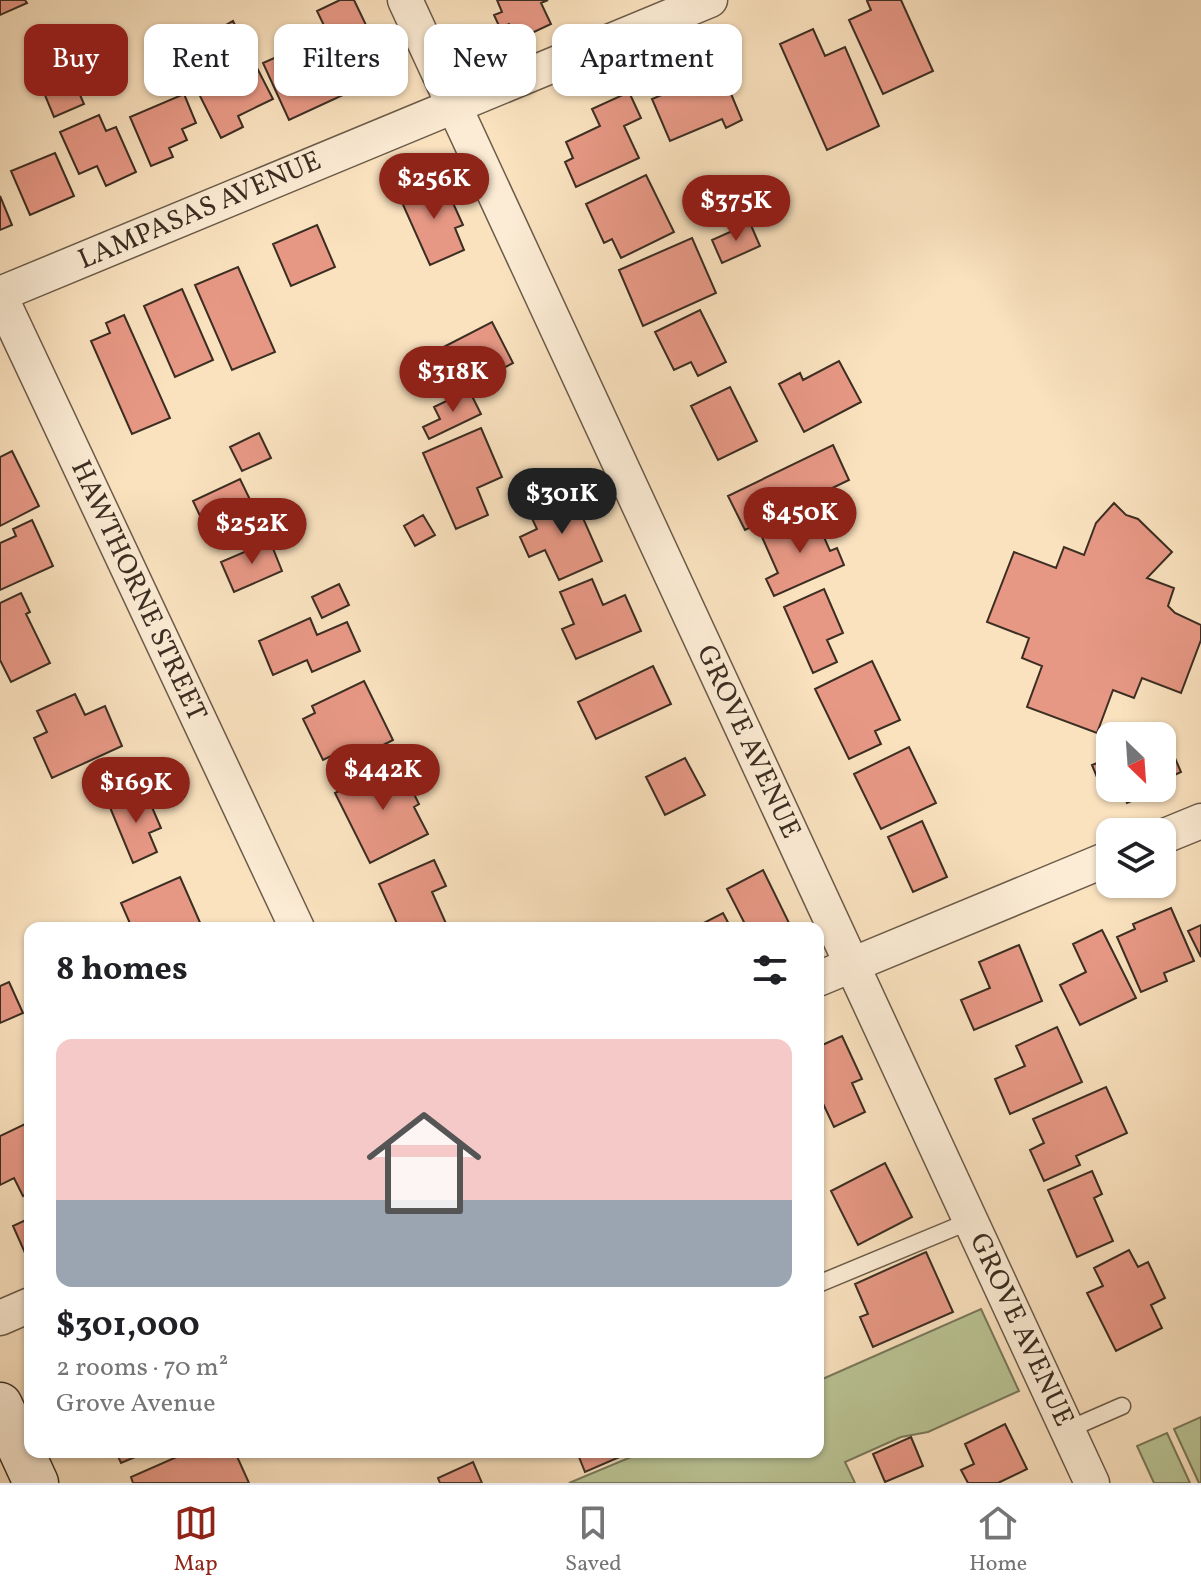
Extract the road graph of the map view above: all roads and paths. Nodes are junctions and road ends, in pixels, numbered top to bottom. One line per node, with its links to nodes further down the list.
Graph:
1 (405, 0): 3 (street, GROVE AVENUE)
2 (710, 0): 3 (street, LAMPASAS AVENUE)
3 (453, 106): 4 (street, LAMPASAS AVENUE); 9 (street, GROVE AVENUE)
4 (0, 295): 8 (street, HAWTHORNE STREET)
5 (1201, 821): 6 (street)
6 (1176, 831)
7 (1096, 864): 9 (street)
8 (294, 922)
9 (852, 965): 10 (street); 11 (street, GROVE AVENUE)
10 (824, 977)
11 (970, 1221): 12 (lane); 17 (street, GROVE AVENUE)
12 (824, 1282)
13 (24, 1308): 14 (street)
14 (0, 1318)
15 (0, 1405): 18 (main road)
16 (1122, 1406): 17 (lane)
17 (1067, 1430): 21 (street, GROVE AVENUE)
18 (24, 1457)
19 (24, 1458): 20 (main road)
20 (36, 1483)
21 (1092, 1483)

